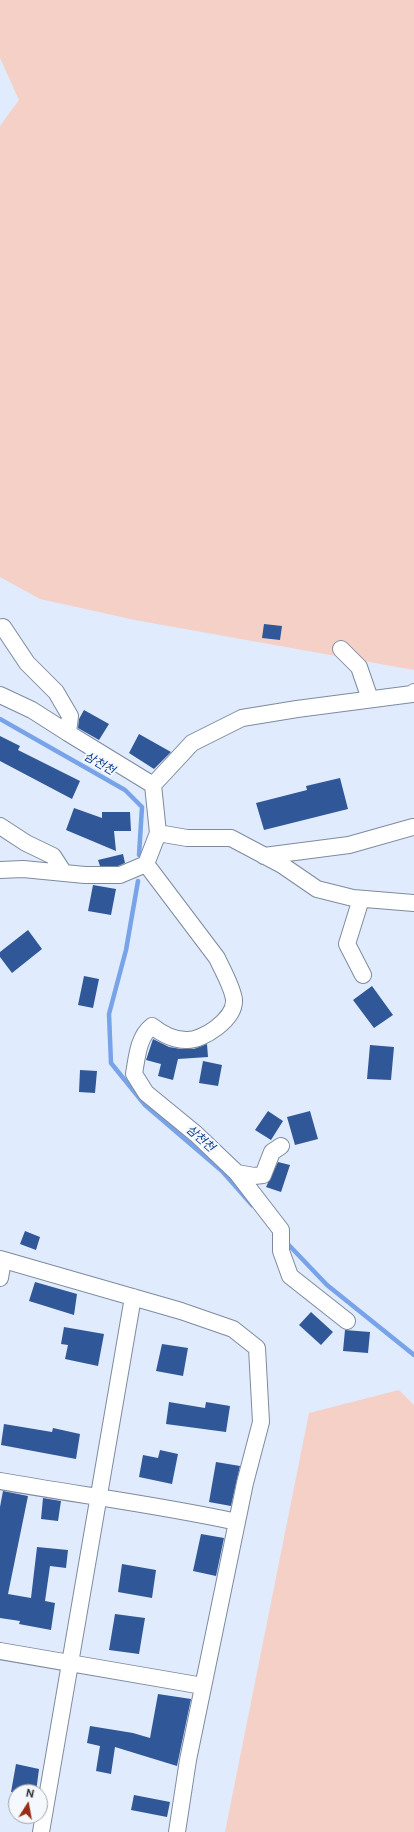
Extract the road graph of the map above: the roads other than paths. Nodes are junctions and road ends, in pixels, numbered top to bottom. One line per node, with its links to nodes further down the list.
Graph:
1 (3, 627): 6 (street)
2 (341, 649): 5 (street)
3 (414, 692): 5 (street)
4 (0, 695): 6 (street)
5 (370, 699): 7 (street)
6 (68, 733): 7 (street)
7 (153, 786): 10 (street)
8 (0, 826): 14 (street)
9 (413, 827): 11 (street)
10 (158, 833): 11 (street); 12 (street)
11 (264, 856): 15 (street)
12 (146, 864): 14 (street); 19 (street)
13 (0, 870): 14 (street)
14 (64, 873)
15 (361, 899): 16 (street); 17 (street)
16 (410, 899)
17 (364, 974)
18 (281, 1146): 19 (street)
19 (237, 1173): 23 (street)
20 (2, 1259): 21 (street); 22 (street)
21 (0, 1278)
22 (133, 1297): 25 (street); 26 (street)
23 (347, 1321)
24 (0, 1481): 25 (street)
25 (99, 1499): 26 (street); 28 (street)
26 (237, 1522): 29 (street)
27 (0, 1651): 28 (street)
28 (70, 1663): 29 (street); 30 (street)
29 (203, 1686): 31 (street)
30 (40, 1832)
31 (177, 1832)

